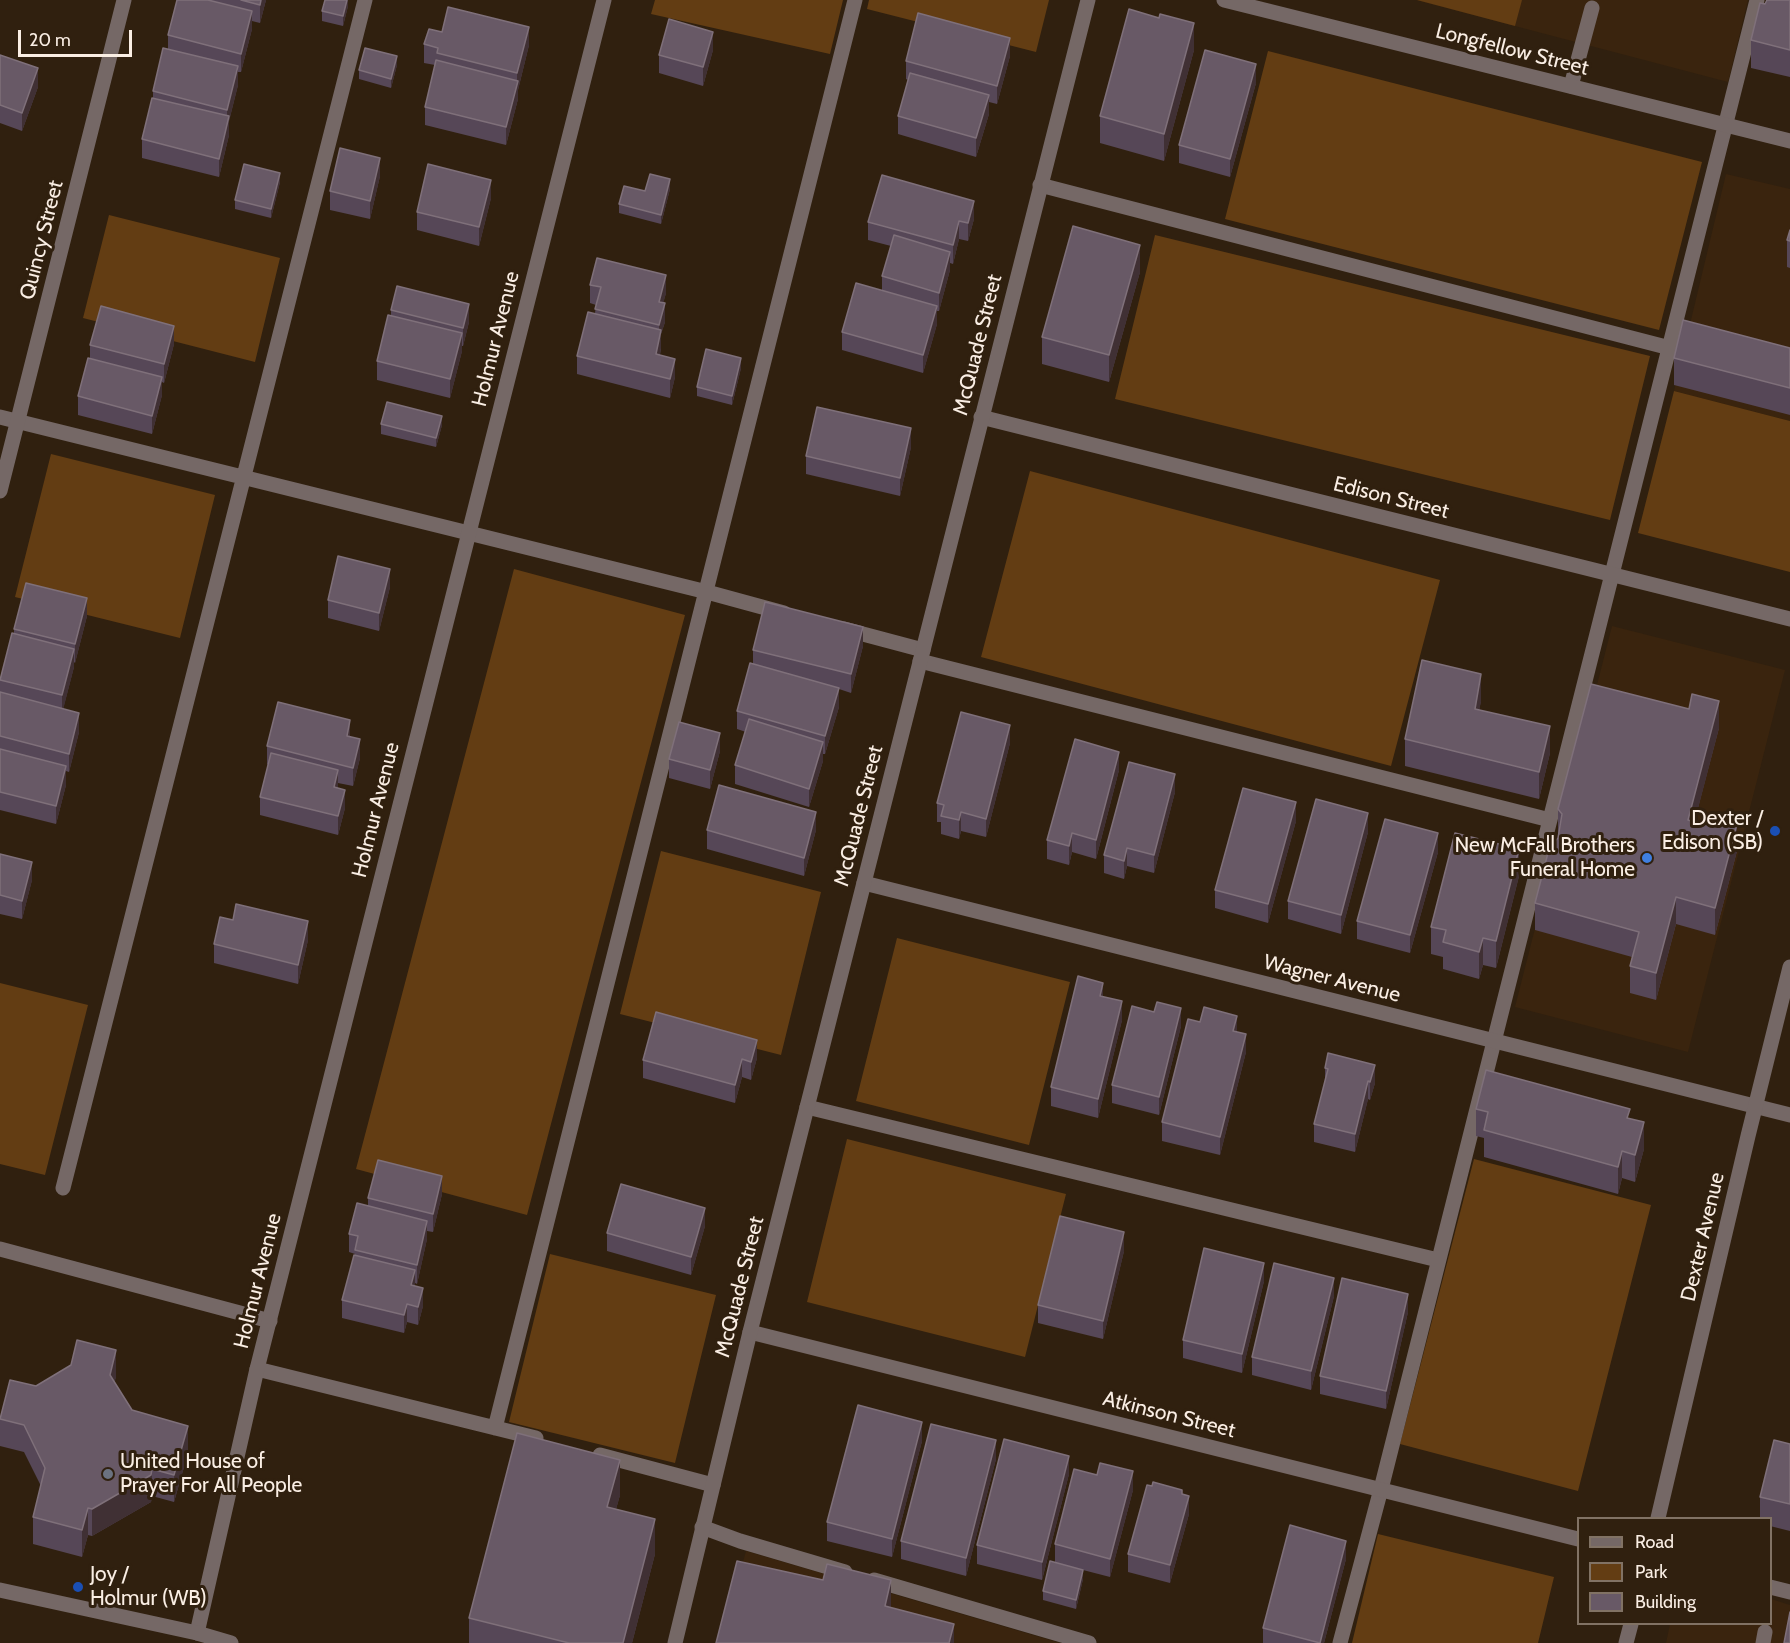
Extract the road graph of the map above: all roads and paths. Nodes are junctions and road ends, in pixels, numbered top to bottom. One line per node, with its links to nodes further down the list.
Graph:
1 (124, 0): 16 (street, Quincy Street)
2 (365, 0): 17 (street)
3 (604, 0): 19 (street, Holmur Avenue)
4 (855, 0): 21 (street)
5 (1088, 0): 12 (street, McQuade Street)
6 (1224, 0): 9 (street, Longfellow Street)
7 (1757, 0): 10 (street)
8 (1592, 8): 9 (street)
9 (1571, 86): 10 (street, Longfellow Street)
10 (1725, 125): 11 (street, Longfellow Street); 13 (street)
11 (1790, 141)
12 (1040, 185): 13 (street); 15 (street, McQuade Street)
13 (1670, 348): 20 (street)
14 (0, 417): 16 (street)
15 (981, 417): 20 (street, Edison Street); 25 (street, McQuade Street)
16 (18, 421): 17 (street); 18 (street, Quincy Street)
17 (245, 477): 19 (street); 33 (street)
18 (0, 491)
19 (468, 533): 21 (street); 36 (street, Holmur Avenue)
20 (1612, 574): 23 (street, Edison Street); 26 (street)
21 (707, 592): 22 (street); 39 (street)
22 (794, 616)
23 (1790, 619)
24 (827, 625): 25 (street)
25 (921, 656): 26 (street); 27 (street, McQuade Street)
26 (1550, 820): 29 (street)
27 (864, 883): 29 (street, Wagner Avenue); 31 (street, McQuade Street)
28 (1790, 967): 30 (street, Dexter Avenue)
29 (1493, 1041): 30 (street, Wagner Avenue); 35 (street)
30 (1755, 1106): 32 (street, Wagner Avenue); 44 (street, Dexter Avenue)
31 (807, 1107): 35 (street); 37 (street, McQuade Street)
32 (1790, 1115)
33 (63, 1188)
34 (0, 1249): 36 (street)
35 (1438, 1260): 43 (street)
36 (270, 1321): 38 (street, Holmur Avenue)
37 (750, 1332): 42 (street, McQuade Street); 43 (street, Atkinson Street)
38 (257, 1369): 39 (street); 51 (street, Holmur Avenue)
39 (495, 1428): 40 (street)
40 (553, 1443)
41 (587, 1452): 42 (street)
42 (713, 1485): 45 (street, McQuade Street)
43 (1381, 1489): 46 (street, Atkinson Street); 55 (street)
44 (1658, 1517)
45 (702, 1527): 53 (street, McQuade Street); 54 (street)
46 (1577, 1539)
47 (1772, 1588): 49 (street)
48 (0, 1590): 51 (street)
49 (1790, 1592)
50 (1630, 1625): 56 (street)
51 (197, 1633): 52 (street)
52 (231, 1643)
53 (675, 1643)
54 (1089, 1643)
55 (1340, 1643)
56 (1626, 1643)

